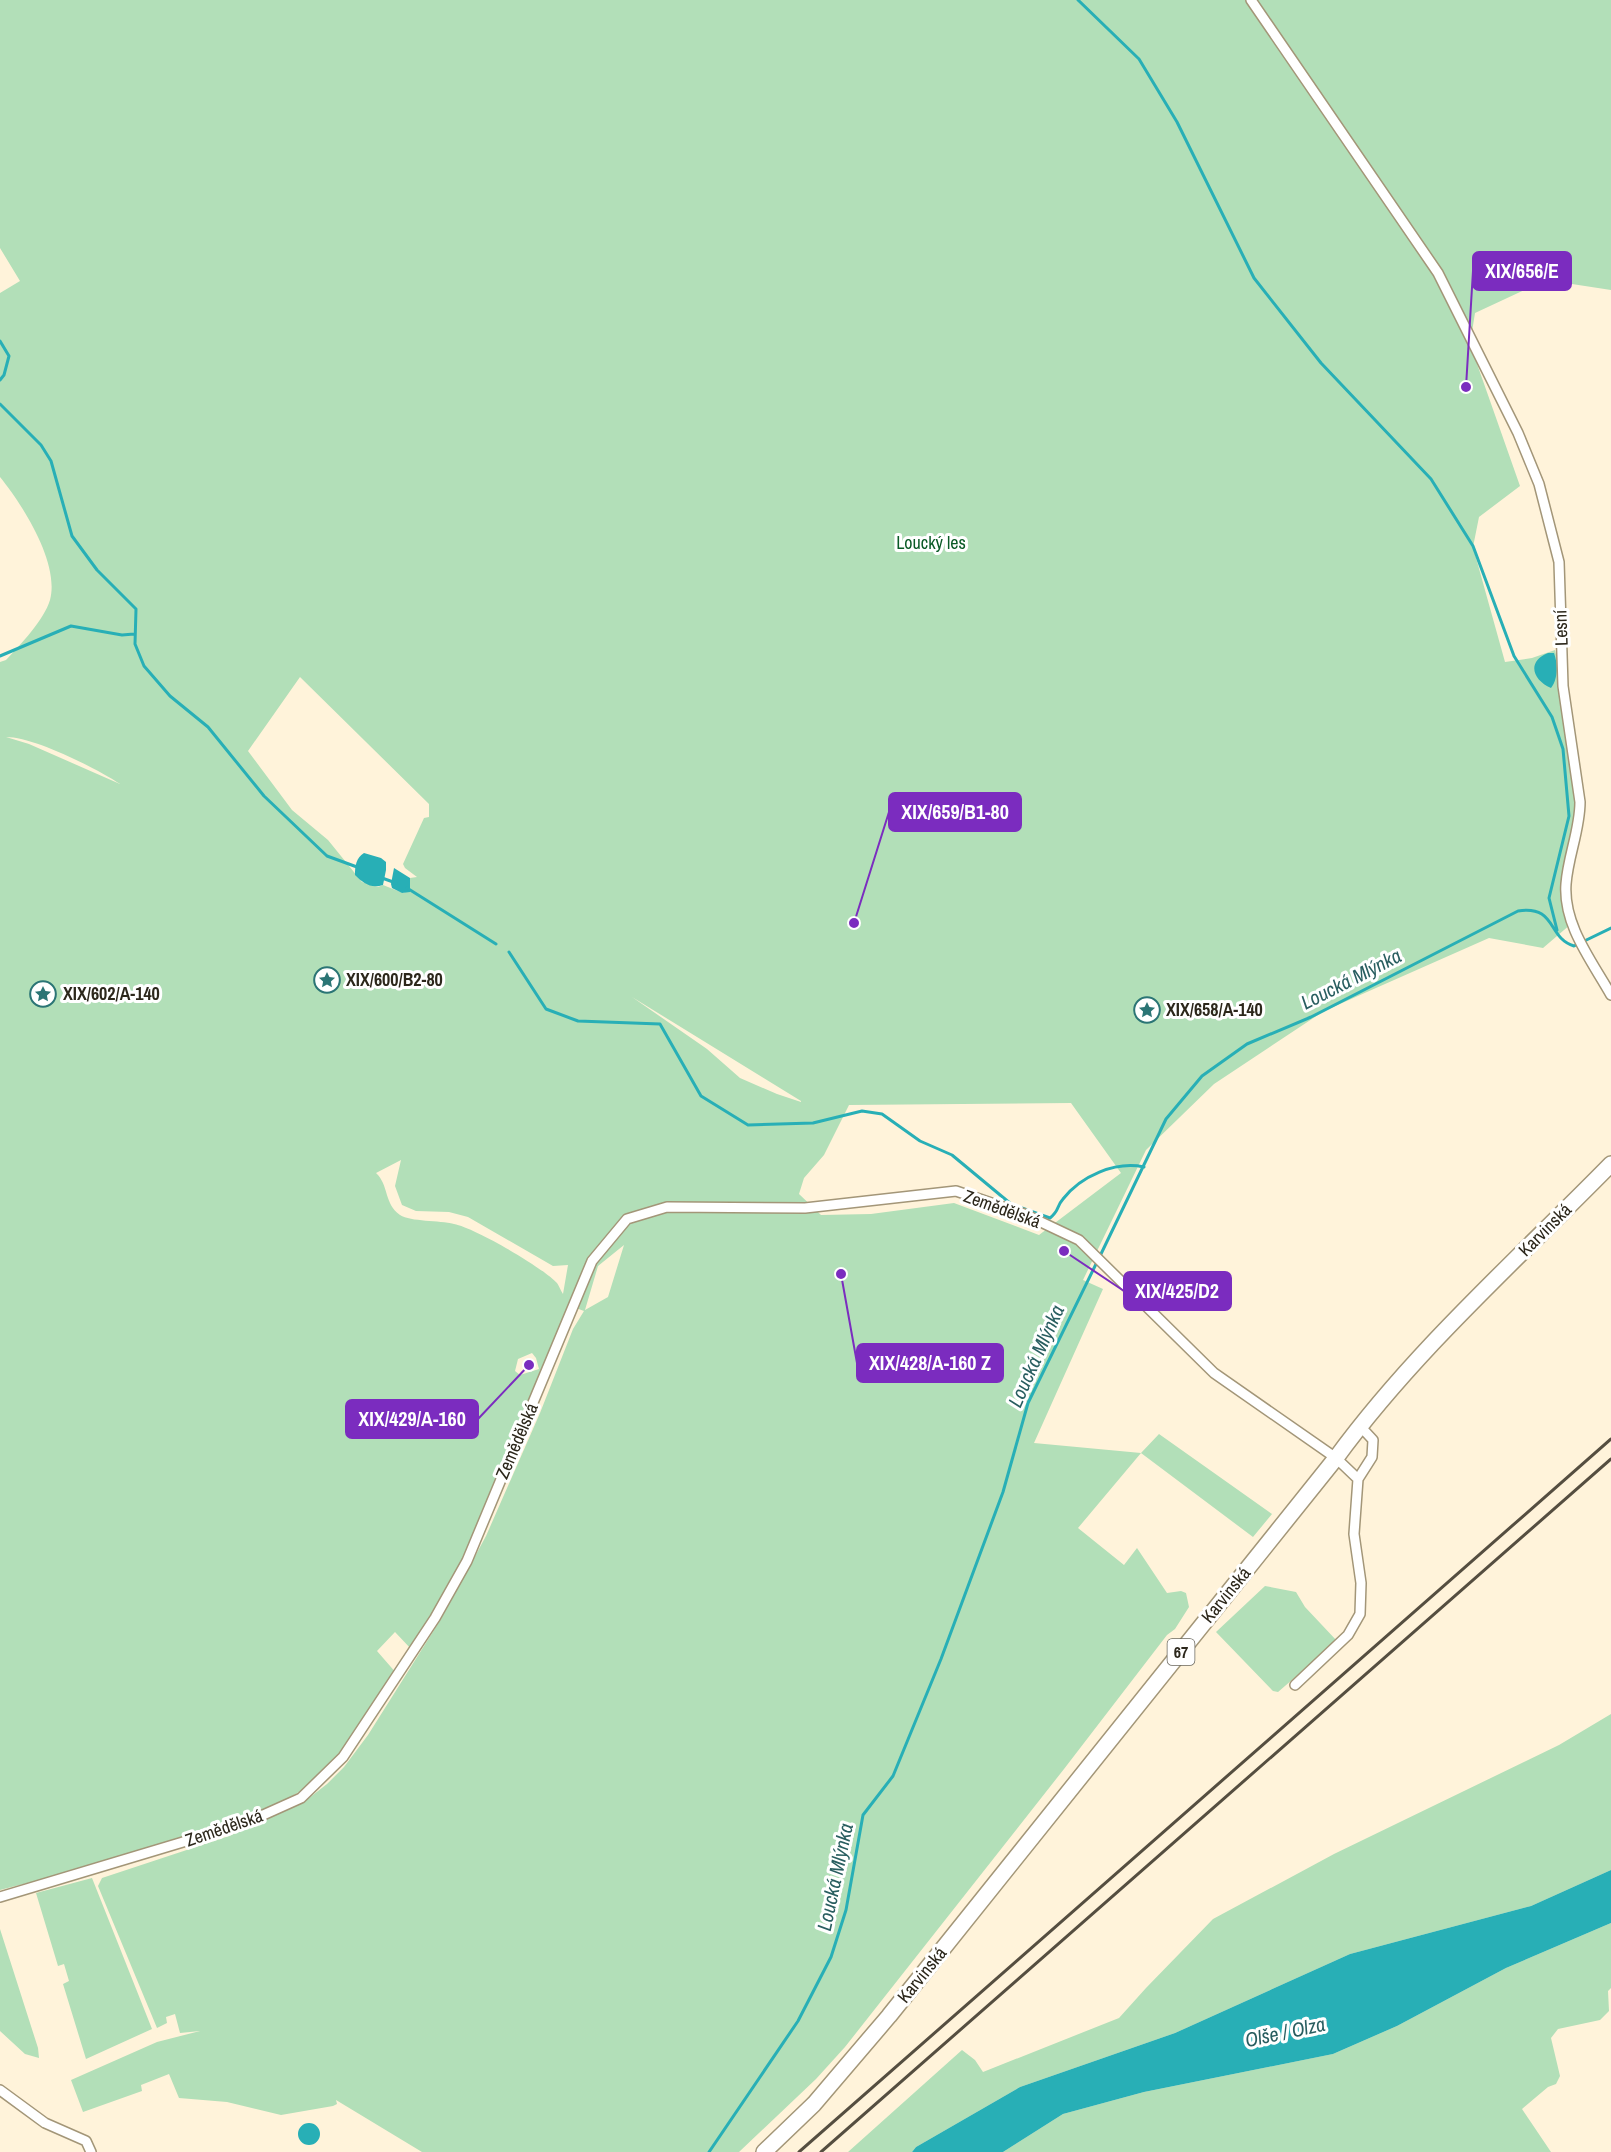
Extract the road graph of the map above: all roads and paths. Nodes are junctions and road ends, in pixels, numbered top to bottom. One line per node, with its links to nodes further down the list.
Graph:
1 (1251, 0): 2 (street, Lesní)
2 (1611, 995)
3 (1611, 1164): 4 (main road, Karvinská / 67)
4 (1360, 1426): 5 (main road, Karvinská / 67); 6 (street)
5 (1336, 1458): 6 (street, Zemědělská); 8 (street, Zemědělská); 11 (main road, Karvinská / 67)
6 (1358, 1479): 7 (street)
7 (1294, 1685)
8 (0, 1897)
9 (0, 2090): 10 (street)
10 (91, 2152)
11 (764, 2152)

